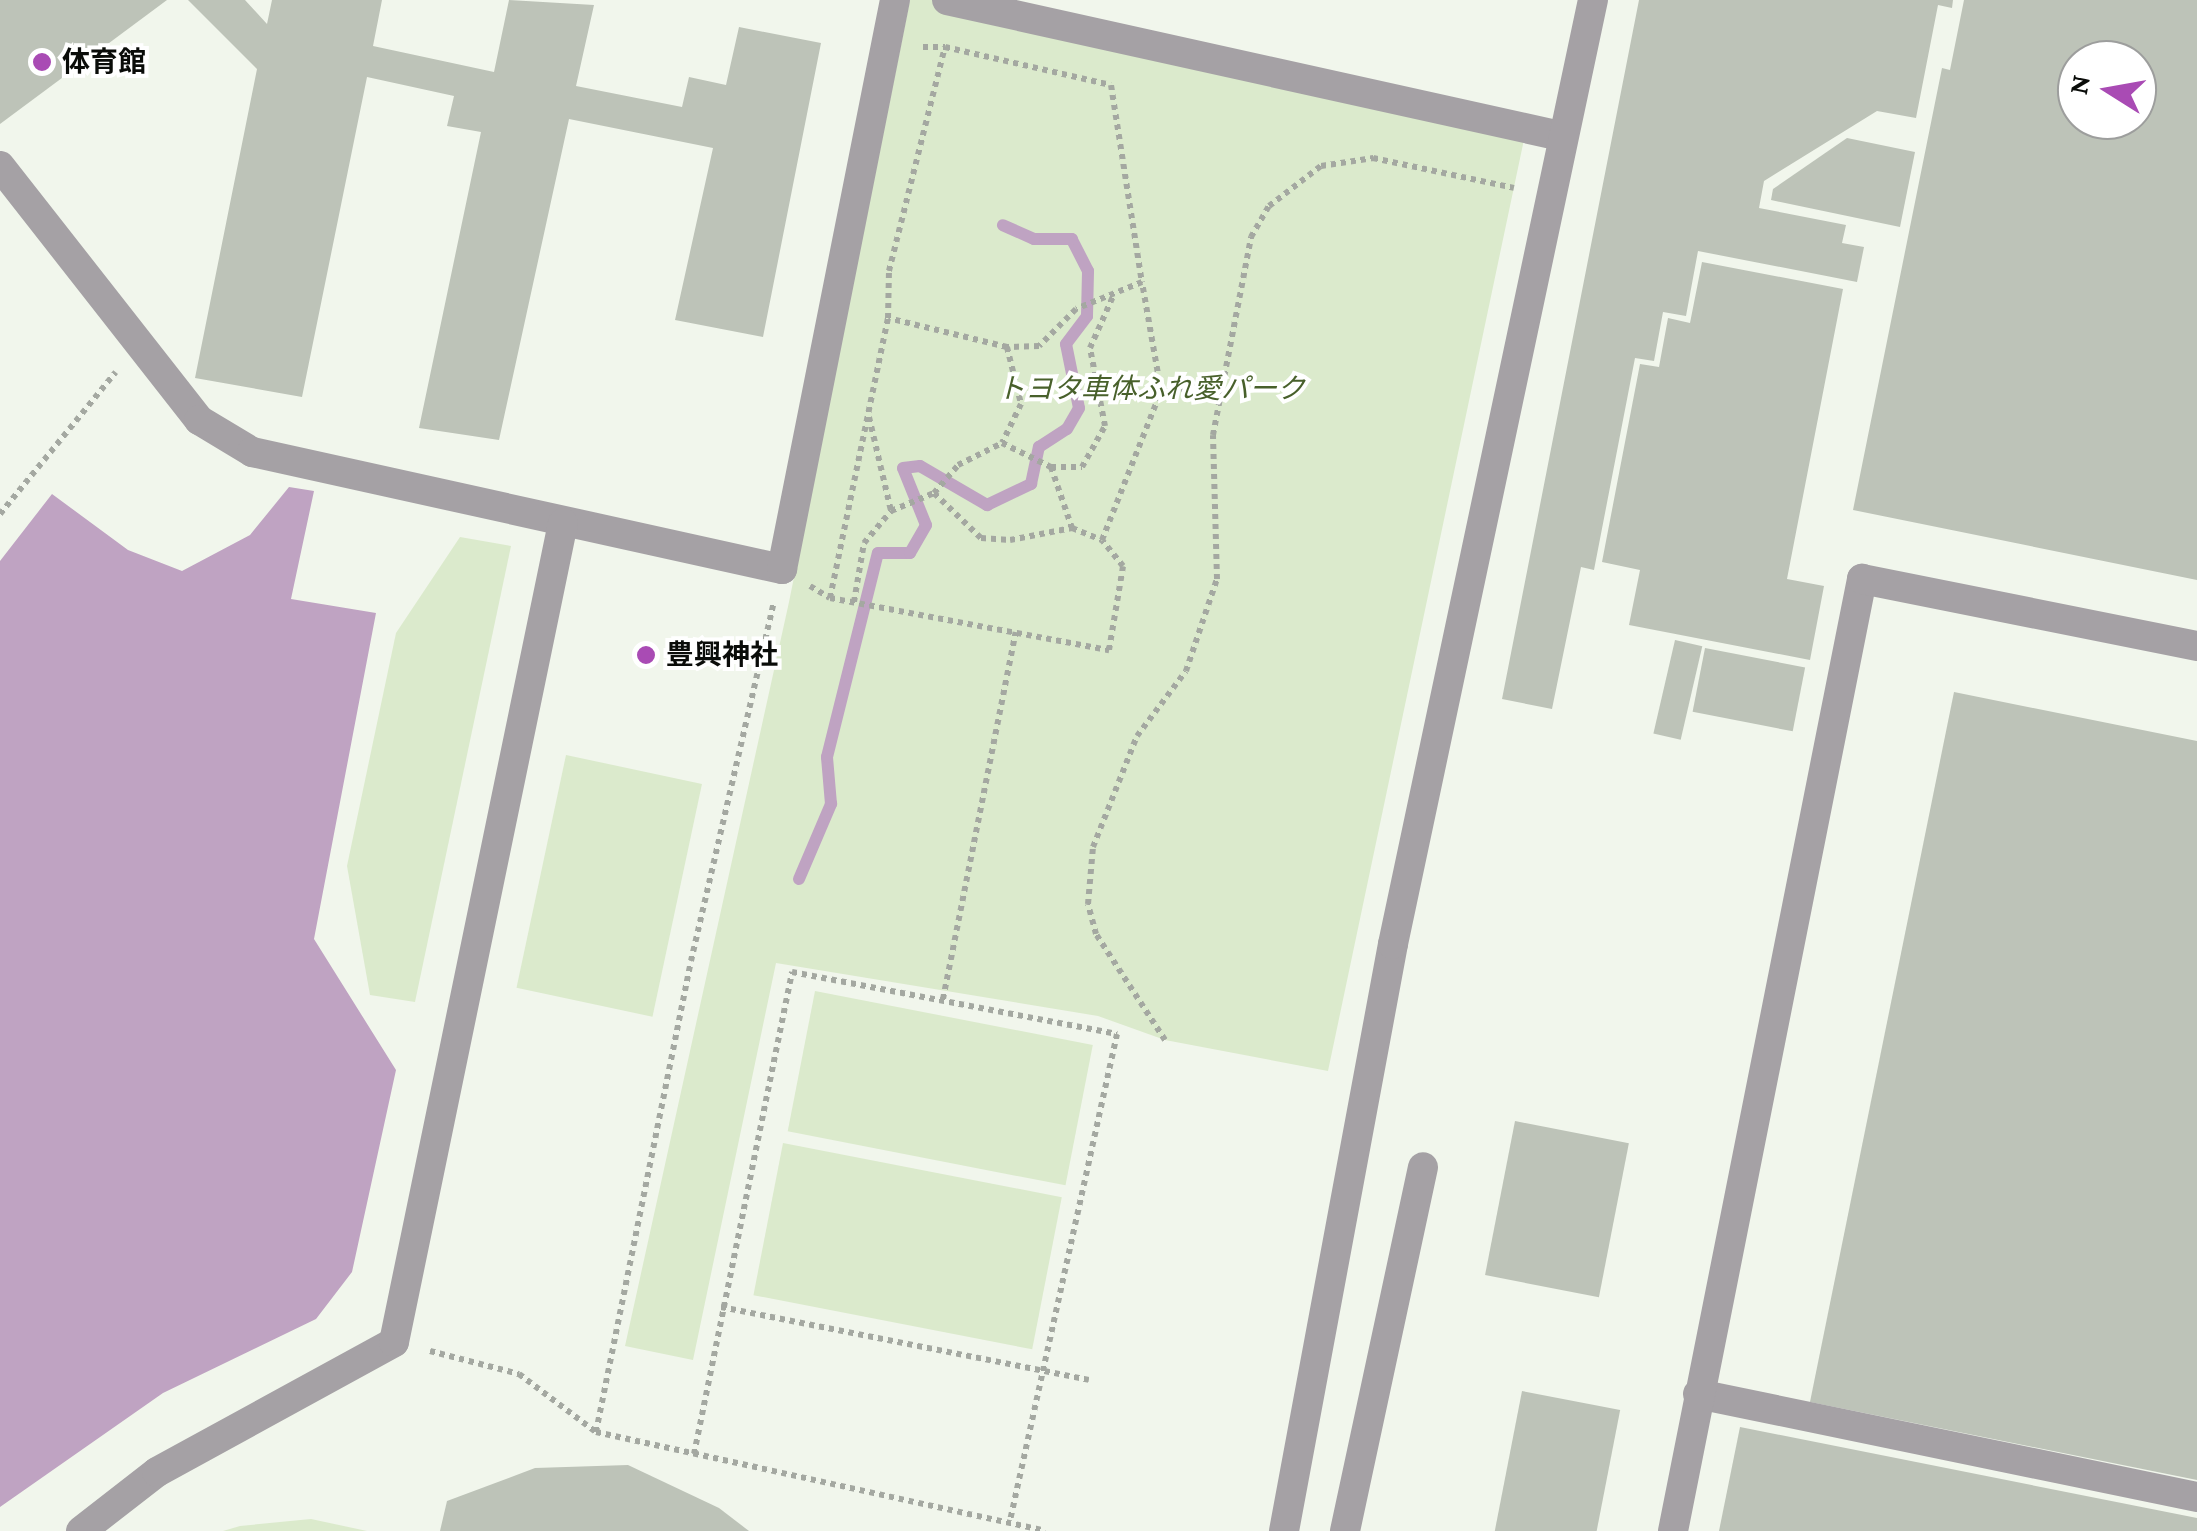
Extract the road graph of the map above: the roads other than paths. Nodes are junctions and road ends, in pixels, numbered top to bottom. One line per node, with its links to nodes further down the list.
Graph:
1 (895, 0): 6 (street)
2 (947, 0): 4 (street)
3 (1593, 0): 4 (street)
4 (1562, 136): 12 (street)
5 (0, 166): 6 (street)
6 (563, 522): 11 (street)
7 (2197, 646): 9 (street)
8 (1422, 1167): 13 (street)
9 (1698, 1394): 10 (street); 14 (street)
10 (2197, 1496)
11 (81, 1531)
12 (1284, 1531)
13 (1345, 1531)
14 (1673, 1531)

